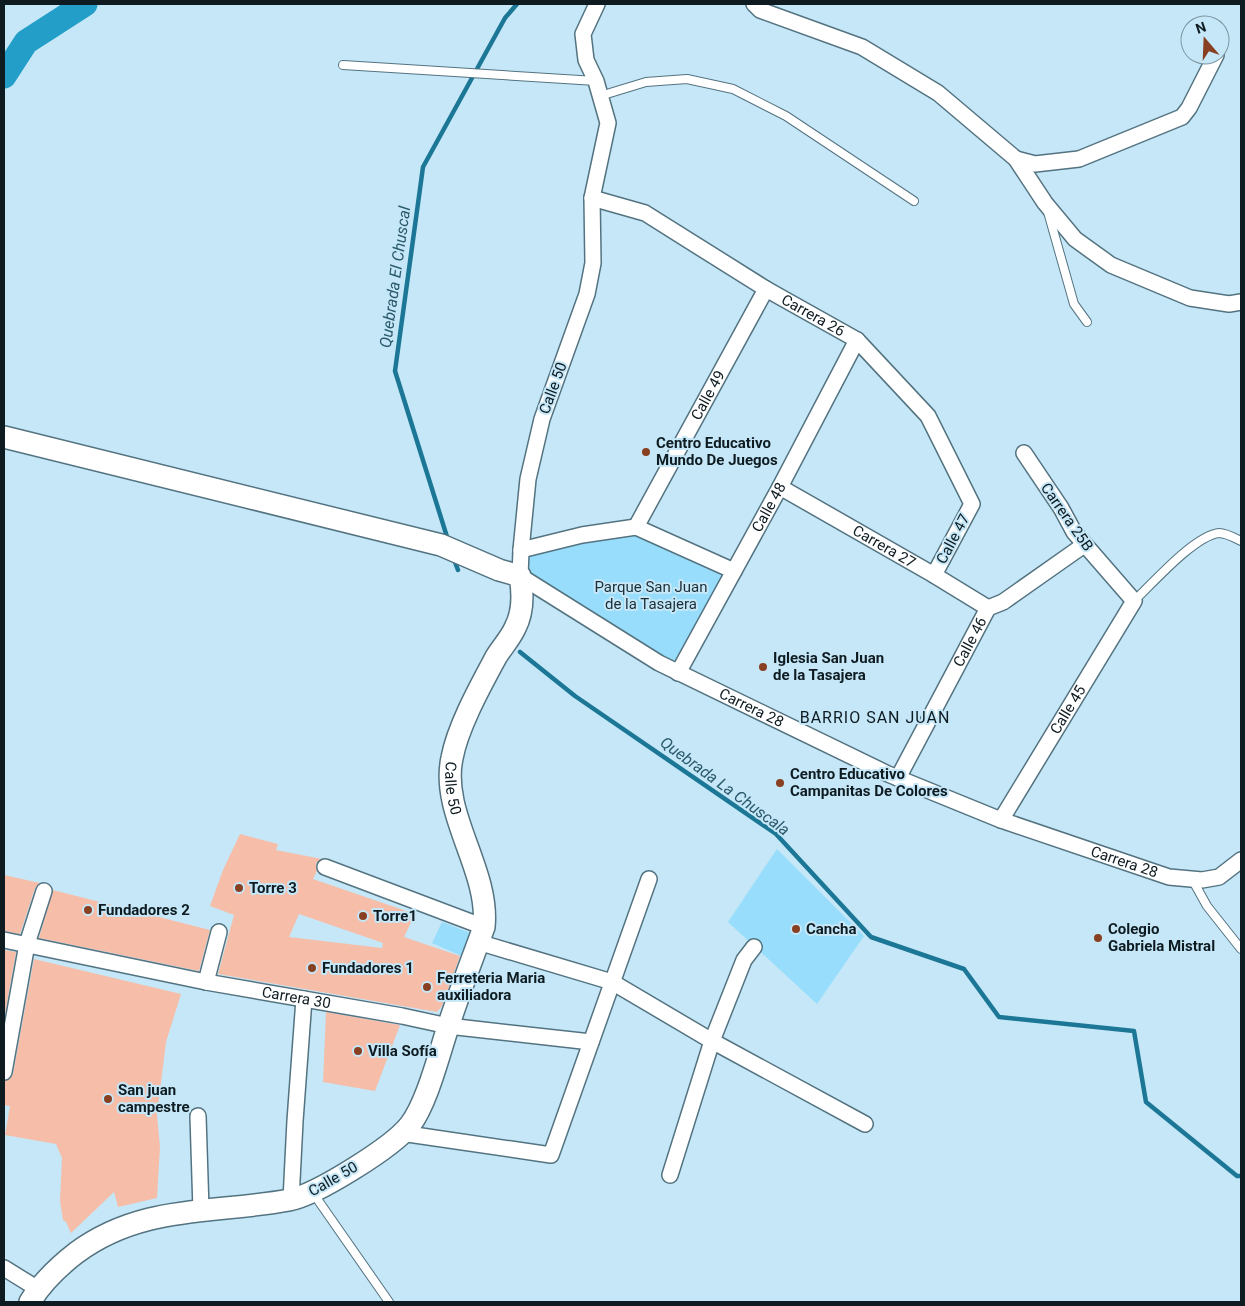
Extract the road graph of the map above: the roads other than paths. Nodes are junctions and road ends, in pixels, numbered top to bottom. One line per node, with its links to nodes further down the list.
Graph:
1 (597, 4): 5 (street, Calle 50)
2 (754, 4): 7 (street)
3 (343, 65): 5 (lane)
4 (1211, 65): 7 (street)
5 (596, 81): 6 (street, Calle 50)
6 (600, 96): 8 (street, Calle 50); 9 (lane)
7 (1016, 159): 10 (street)
8 (592, 198): 11 (street, Carrera 26); 22 (street, Calle 50)
9 (914, 201)
10 (1045, 204): 12 (street); 13 (lane)
11 (766, 289): 14 (street, Carrera 26); 19 (street, Calle 49)
12 (1241, 302)
13 (1087, 322)
14 (857, 340): 17 (street, Calle 48); 18 (street, Carrera 26)
15 (12, 439): 25 (street)
16 (1024, 453): 21 (street, Carrera 25B)
17 (780, 487): 23 (street, Calle 48); 24 (street, Carrera 27)
18 (972, 504): 24 (street, Calle 47)
19 (636, 527): 22 (street); 23 (street)
20 (1241, 541): 26 (lane)
21 (1084, 545): 26 (street, Carrera 25B); 27 (street, Calle 46)
22 (520, 550): 25 (street, Calle 50)
23 (734, 570): 28 (street, Calle 48)
24 (934, 575): 27 (street, Carrera 27)
25 (520, 576): 28 (street, Carrera 28); 37 (street, Calle 50)
26 (1134, 601): 30 (street, Calle 45)
27 (988, 608): 29 (street, Calle 46)
28 (678, 673): 29 (street, Carrera 28)
29 (898, 778): 30 (street, Carrera 28)
30 (1001, 820): 33 (street, Carrera 28)
31 (1241, 860): 33 (street, Carrera 28)
32 (326, 867): 37 (street)
33 (1192, 879): 41 (lane)
34 (649, 880): 43 (street)
35 (44, 890): 39 (street)
36 (219, 932): 42 (street)
37 (481, 935): 43 (street); 45 (street, Calle 50)
38 (4, 940): 39 (street, Carrera 30)
39 (27, 944): 42 (street, Carrera 30); 48 (street)
40 (754, 947): 46 (street)
41 (1241, 949)
42 (206, 982): 44 (street, Carrera 30)
43 (612, 982): 46 (street); 47 (street)
44 (304, 999): 45 (street, Carrera 30); 54 (street)
45 (448, 1026): 47 (street, Carrera 30); 51 (street, Calle 50)
46 (712, 1041): 50 (street); 52 (street)
47 (591, 1042): 51 (street)
48 (4, 1072)
49 (198, 1116): 55 (street)
50 (865, 1124)
51 (402, 1133): 53 (street, Calle 50)
52 (670, 1175)
53 (312, 1193): 54 (street, Calle 50); 58 (lane)
54 (291, 1200): 55 (street, Calle 50)
55 (201, 1210): 57 (street, Calle 50)
56 (4, 1268): 57 (street)
57 (34, 1296)
58 (389, 1302)

